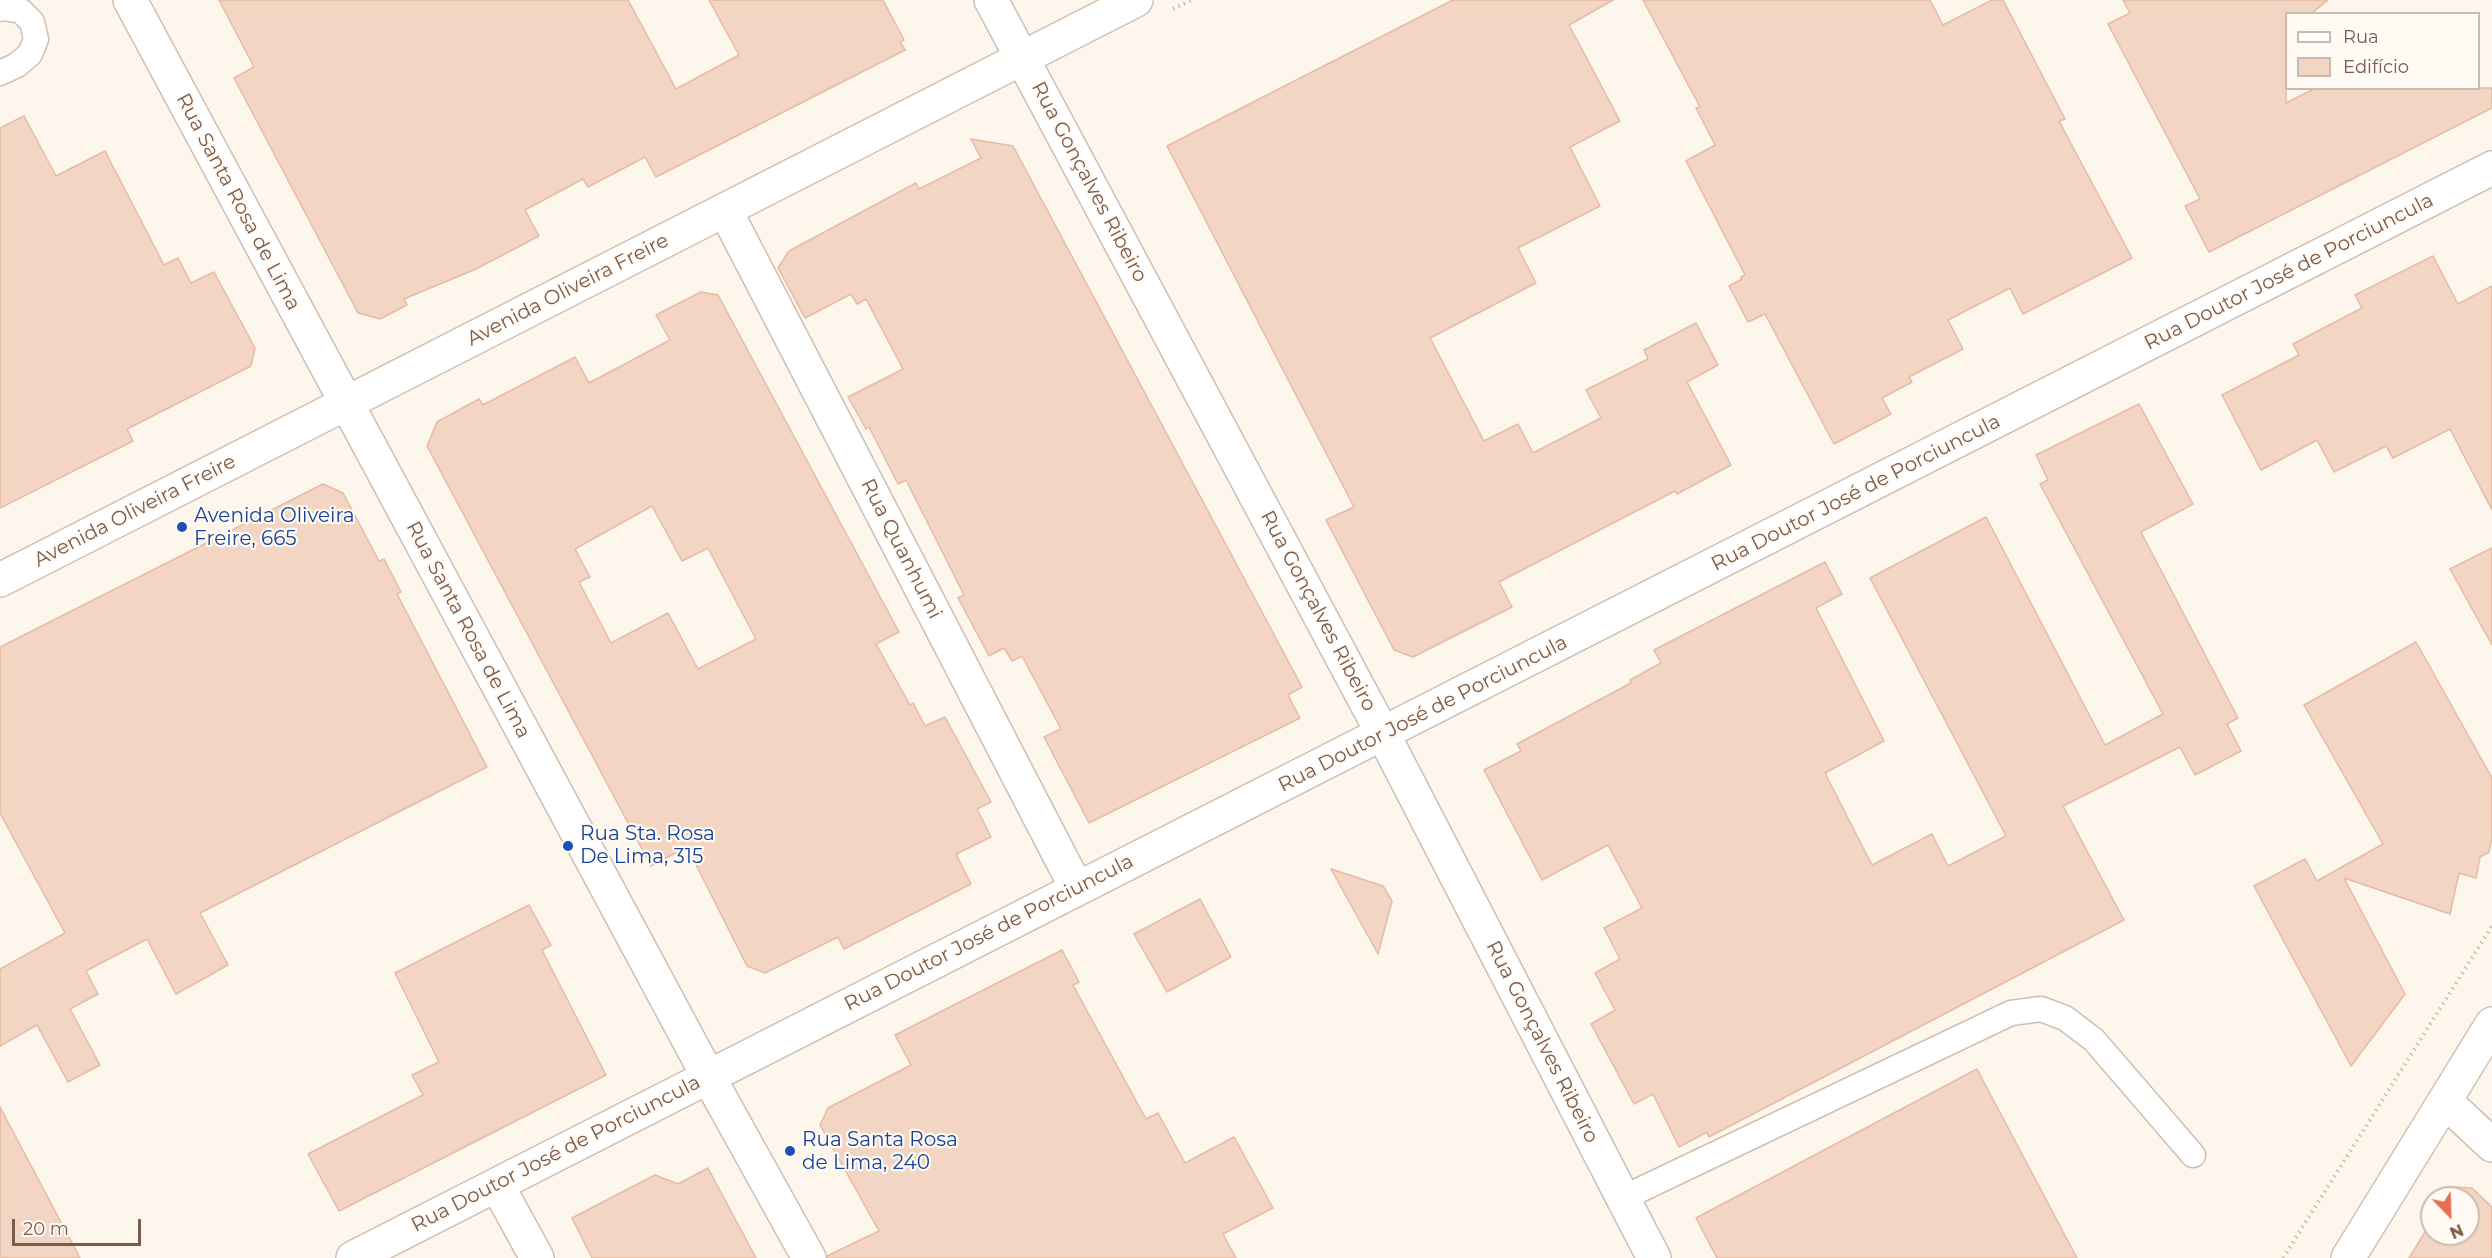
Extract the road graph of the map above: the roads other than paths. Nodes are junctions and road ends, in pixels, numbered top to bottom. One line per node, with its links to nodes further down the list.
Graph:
1 (130, 0): 9 (street, Rua Santa Rosa de Lima)
2 (991, 0): 5 (street, Rua Gonçalves Ribeiro)
3 (1136, 0): 5 (street, Avenida Oliveira Freire)
4 (0, 9): 6 (lane)
5 (1022, 58): 8 (street, Avenida Oliveira Freire); 11 (street, Rua Gonçalves Ribeiro)
6 (0, 73)
7 (2492, 168): 11 (street, Rua Doutor José de Porciuncula)
8 (725, 210): 9 (street, Avenida Oliveira Freire); 12 (street, Rua Quanhumi)
9 (346, 403): 10 (street, Avenida Oliveira Freire); 14 (street, Rua Santa Rosa de Lima)
10 (0, 580)
11 (1383, 734): 12 (street, Rua Doutor José de Porciuncula); 19 (street, Rua Gonçalves Ribeiro)
12 (1077, 889): 14 (street, Rua Doutor José de Porciuncula)
13 (2492, 1024): 15 (street)
14 (708, 1076): 18 (street, Rua Doutor José de Porciuncula); 22 (street, Rua Santa Rosa de Lima)
15 (2446, 1102): 16 (street); 24 (street)
16 (2492, 1145)
17 (2193, 1155): 19 (lane)
18 (497, 1185): 20 (street, Rua Doutor José de Porciuncula); 21 (street)
19 (1623, 1198): 23 (street, Rua Gonçalves Ribeiro)
20 (353, 1258)
21 (537, 1258)
22 (809, 1258)
23 (1654, 1258)
24 (2348, 1258)

